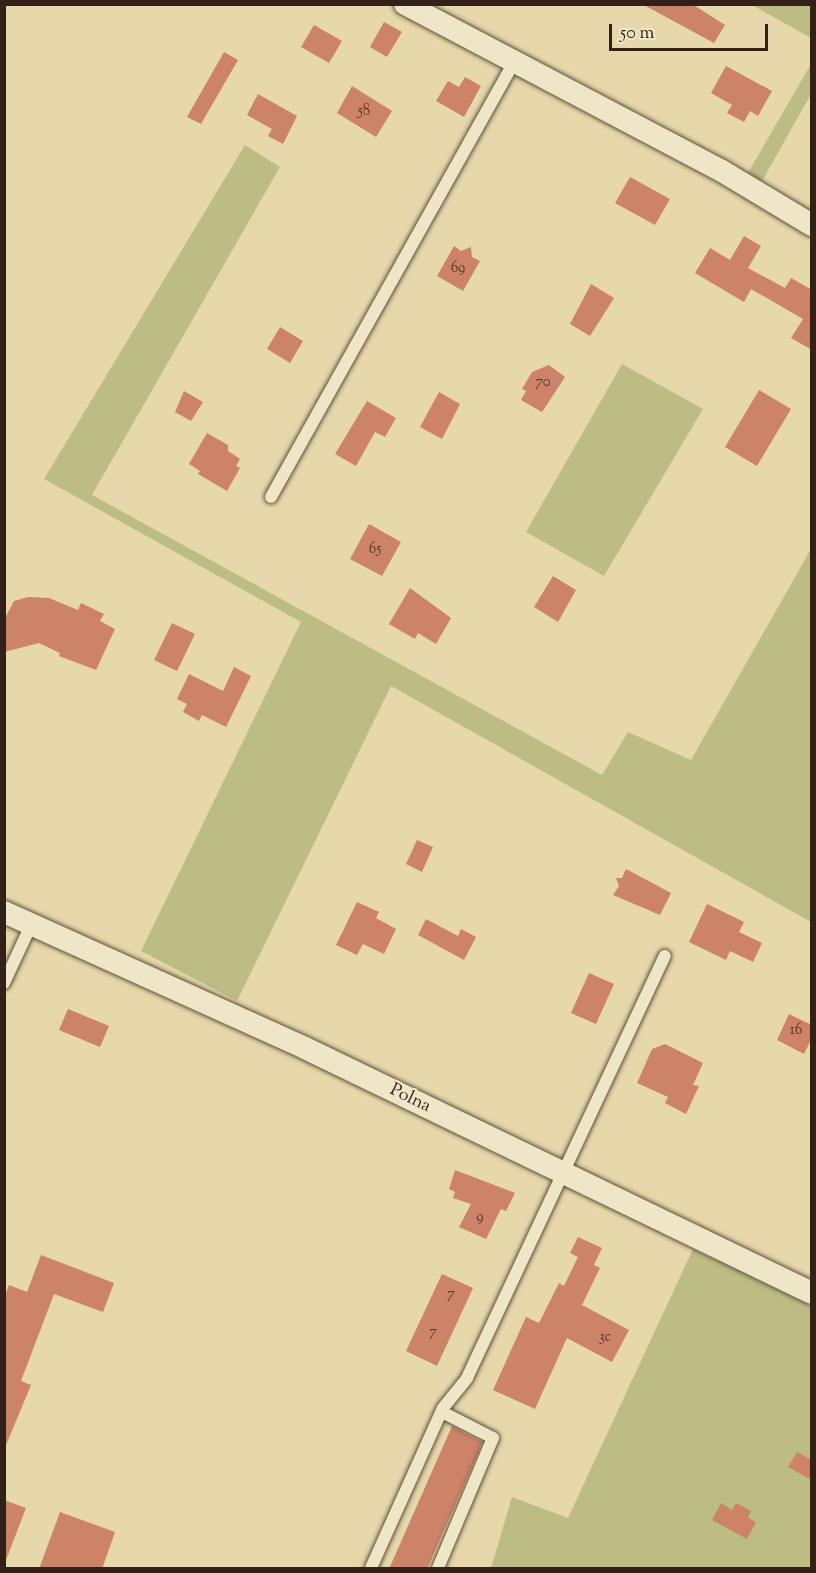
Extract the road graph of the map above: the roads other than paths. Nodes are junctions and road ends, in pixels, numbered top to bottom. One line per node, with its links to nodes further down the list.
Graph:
1 (405, 4): 2 (street)
2 (514, 62): 3 (street); 4 (lane)
3 (812, 225)
4 (271, 497)
5 (4, 912): 6 (street, Polna)
6 (32, 925): 8 (lane); 9 (street, Polna)
7 (665, 956): 9 (lane)
8 (4, 983)
9 (562, 1172): 10 (street, Polna); 11 (lane)
10 (812, 1293)
11 (442, 1412): 12 (lane); 13 (lane)
12 (372, 1569)
13 (438, 1569)

